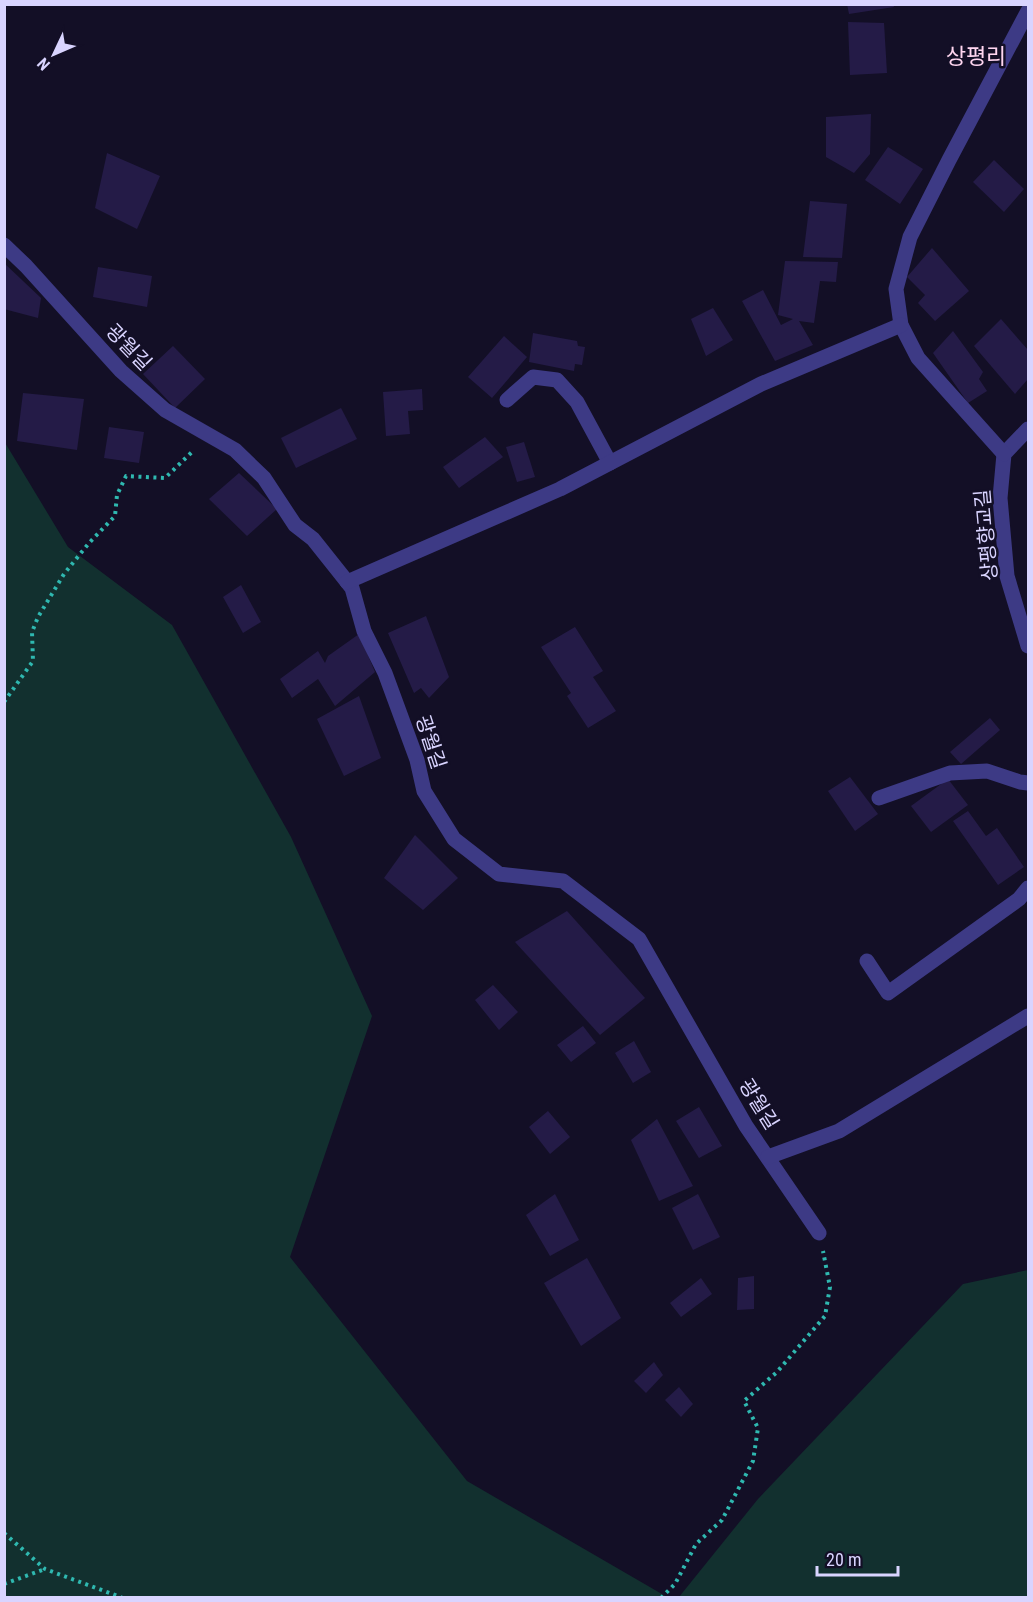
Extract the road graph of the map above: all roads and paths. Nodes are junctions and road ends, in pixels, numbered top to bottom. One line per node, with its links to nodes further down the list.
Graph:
1 (1029, 12): 3 (street)
2 (4, 245): 6 (street, 광월길)
3 (902, 325): 7 (street); 8 (street)
4 (507, 400): 8 (street)
5 (1029, 429): 7 (street)
6 (208, 433): 9 (street, 광월길); 11 (path)
7 (1004, 454): 10 (street, 상평향교길)
8 (610, 463): 9 (street)
9 (347, 582): 17 (street, 광월길)
10 (1029, 646)
11 (4, 702)
12 (1029, 783): 13 (street)
13 (879, 798)
14 (1029, 888): 15 (street)
15 (867, 961)
16 (1029, 1016): 17 (street)
17 (768, 1157): 18 (street, 광월길)
18 (819, 1233): 23 (path)
19 (4, 1533): 20 (path)
20 (45, 1569): 21 (path); 22 (path)
21 (4, 1584)
22 (123, 1598)
23 (661, 1598)

